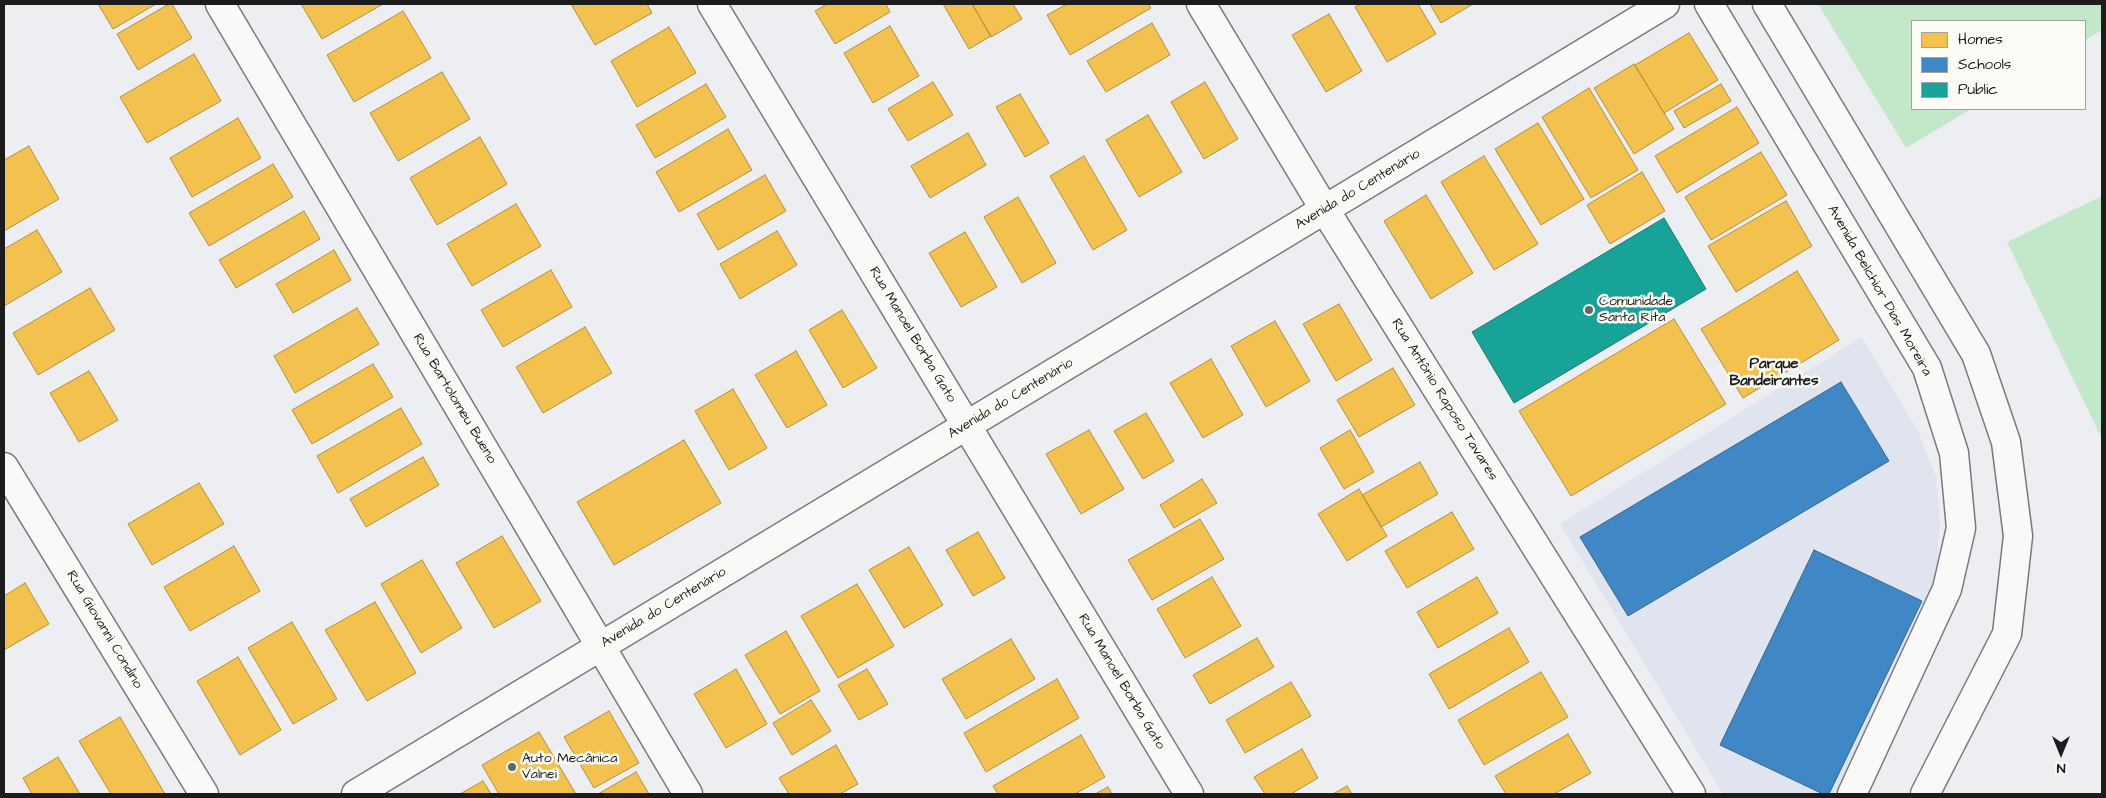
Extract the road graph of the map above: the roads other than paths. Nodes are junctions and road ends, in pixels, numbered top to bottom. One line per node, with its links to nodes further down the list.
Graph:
1 (220, 4): 10 (street, Rua Bartolomeu Bueno)
2 (712, 4): 8 (street, Rua Manoel Borba Gato)
3 (1201, 4): 7 (street, Rua Antônio Raposo Tavares)
4 (1665, 4): 7 (street, Avenida do Centenário)
5 (1709, 4): 16 (street, Avenida Belchior Dias Moreira)
6 (1768, 4): 17 (street)
7 (1325, 210): 8 (street, Avenida do Centenário); 15 (street, Rua Antônio Raposo Tavares)
8 (966, 426): 10 (street, Avenida do Centenário); 14 (street, Rua Manoel Borba Gato)
9 (4, 467): 11 (street, Rua Giovanni Condino)
10 (600, 646): 12 (street, Avenida do Centenário); 13 (street, Rua Bartolomeu Bueno)
11 (204, 794)
12 (356, 794)
13 (688, 794)
14 (1189, 794)
15 (1691, 794)
16 (1852, 794)
17 (1925, 794)

